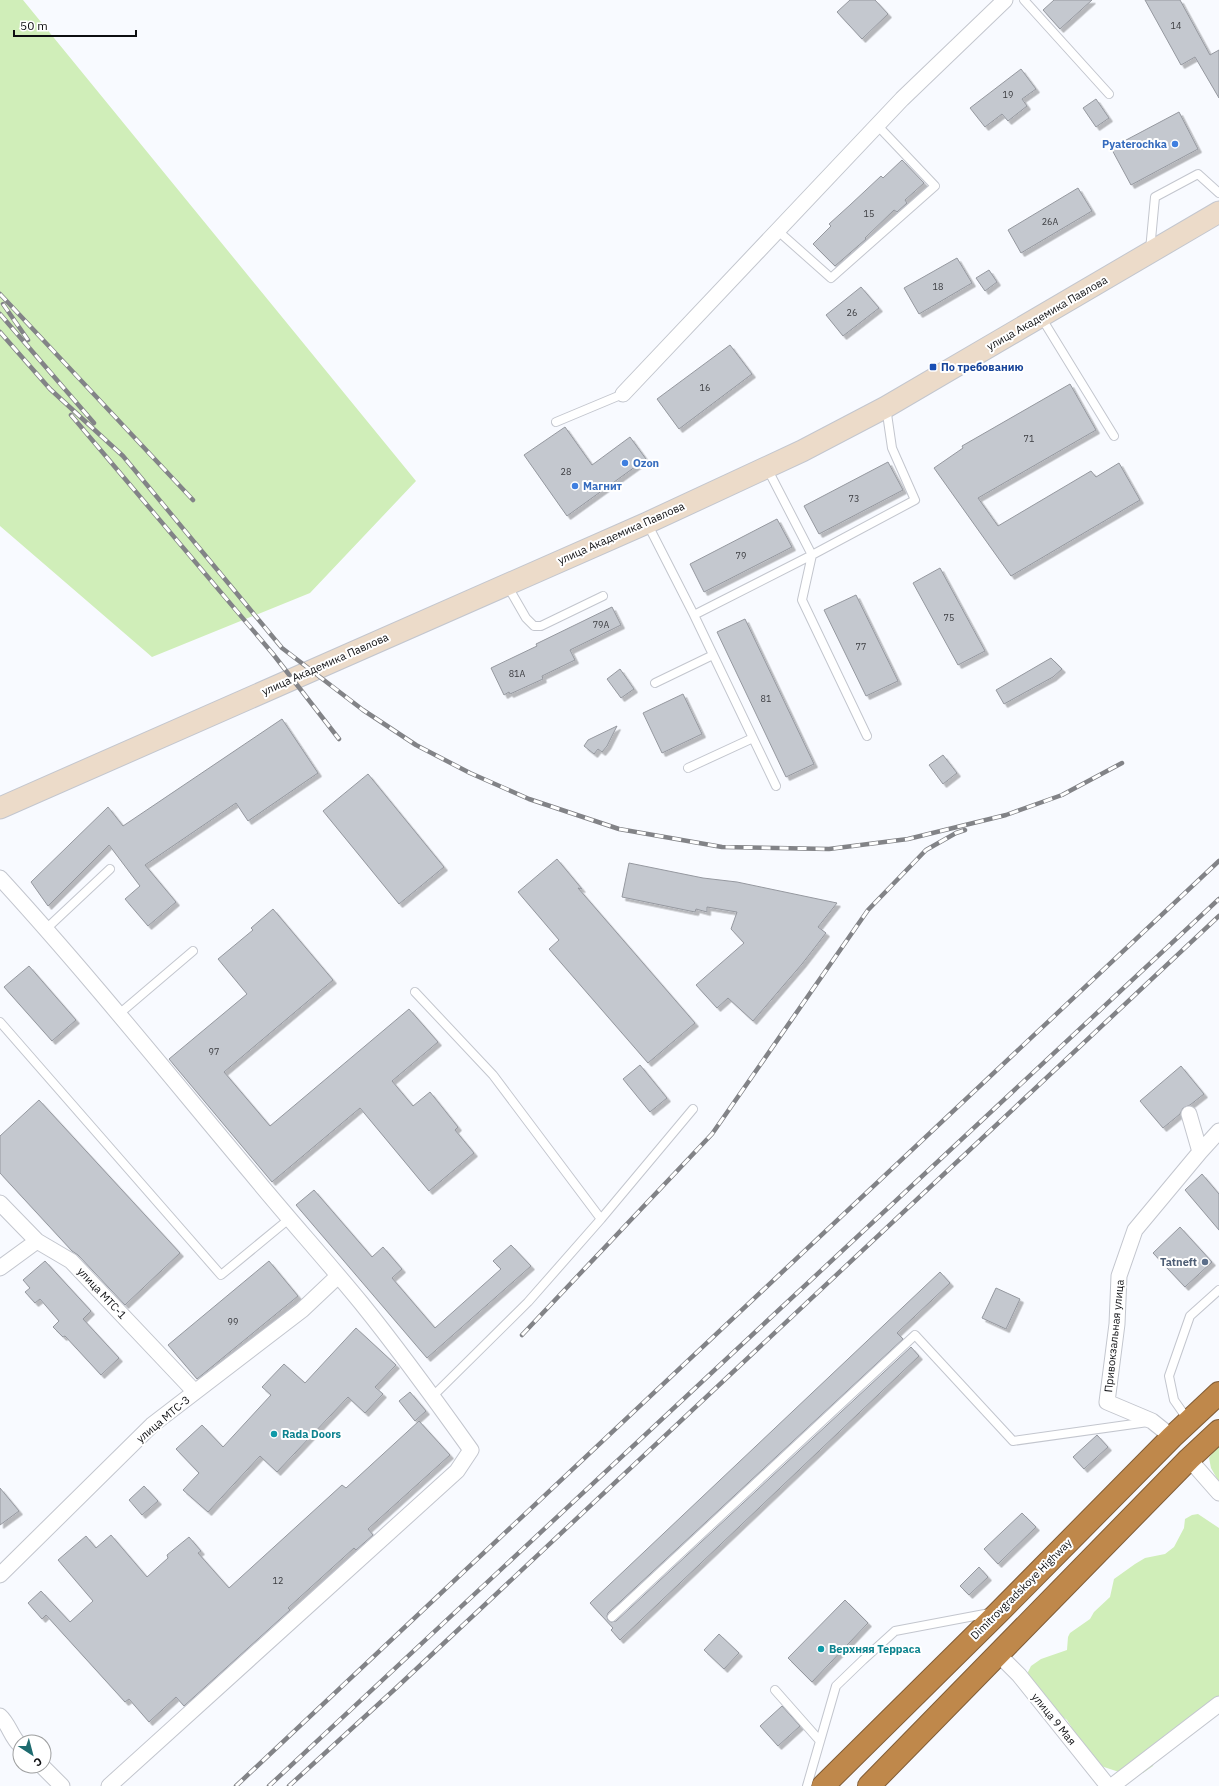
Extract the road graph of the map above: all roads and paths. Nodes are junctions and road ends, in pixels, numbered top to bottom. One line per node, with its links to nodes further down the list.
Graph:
1 (1005, 0): 4 (street)
2 (1024, 0): 3 (lane)
3 (1109, 94)
4 (878, 126): 7 (street); 7 (lane)
5 (1219, 194): 8 (lane)
6 (1219, 212): 8 (street, улица Академика Павлова)
7 (778, 231): 10 (street)
8 (1150, 252): 9 (street, улица Академика Павлова)
9 (1040, 316): 11 (street, улица Академика Павлова); 13 (lane)
10 (623, 394): 12 (lane)
11 (886, 407): 14 (street, улица Академика Павлова); 16 (lane)
12 (556, 422)
13 (1114, 436)
14 (767, 467): 15 (street, улица Академика Павлова); 16 (lane)
15 (647, 523): 17 (street, улица Академика Павлова); 19 (lane)
16 (812, 555): 19 (lane); 22 (lane)
17 (506, 584): 18 (lane); 26 (street, улица Академика Павлова)
18 (604, 596)
19 (694, 615): 20 (lane)
20 (713, 654): 21 (lane); 23 (lane)
21 (655, 683)
22 (867, 736)
23 (753, 738): 24 (lane); 25 (lane)
24 (688, 768)
25 (776, 786)
26 (0, 808)
27 (110, 869): 29 (lane)
28 (0, 878): 29 (street)
29 (46, 929): 32 (street)
30 (193, 951): 32 (lane)
31 (415, 992): 40 (lane)
32 (119, 1014): 39 (street)
33 (0, 1022): 39 (lane)
34 (692, 1109): 40 (lane)
35 (1189, 1114): 37 (street)
36 (1219, 1130): 37 (street, Привокзальная улица)
37 (1200, 1152): 48 (street, Привокзальная улица)
38 (0, 1203): 41 (street, улица МТС-1)
39 (289, 1219): 43 (street)
40 (601, 1219): 47 (lane)
41 (37, 1240): 42 (street); 45 (street, улица МТС-1)
42 (0, 1268)
43 (338, 1276): 45 (street, улица МТС-3); 47 (street)
44 (1219, 1290): 49 (lane)
45 (195, 1392): 54 (street, улица МТС-3)
46 (1219, 1393): 49 (highway, Dimitrovgradskoye Highway)
47 (433, 1396): 65 (street)
48 (1152, 1421): 51 (street); 56 (lane)
49 (1189, 1421): 51 (highway, Dimitrovgradskoye Highway)
50 (1219, 1431): 52 (highway)
51 (1172, 1437): 55 (highway, Dimitrovgradskoye Highway)
52 (1189, 1459): 53 (street); 57 (highway)
53 (1219, 1493)
54 (0, 1575)
55 (999, 1612): 62 (lane); 67 (highway, Dimitrovgradskoye Highway)
56 (612, 1617)
57 (998, 1654): 68 (highway); 69 (street, улица 9 Мая)
58 (775, 1690): 62 (lane)
59 (1219, 1704): 70 (street)
60 (0, 1716): 61 (street)
61 (12, 1734)
62 (820, 1741): 66 (lane)
63 (50, 1774): 64 (street)
64 (62, 1786)
65 (109, 1786)
66 (807, 1786)
67 (823, 1786)
68 (869, 1786)
69 (1108, 1786)
70 (1112, 1786)

